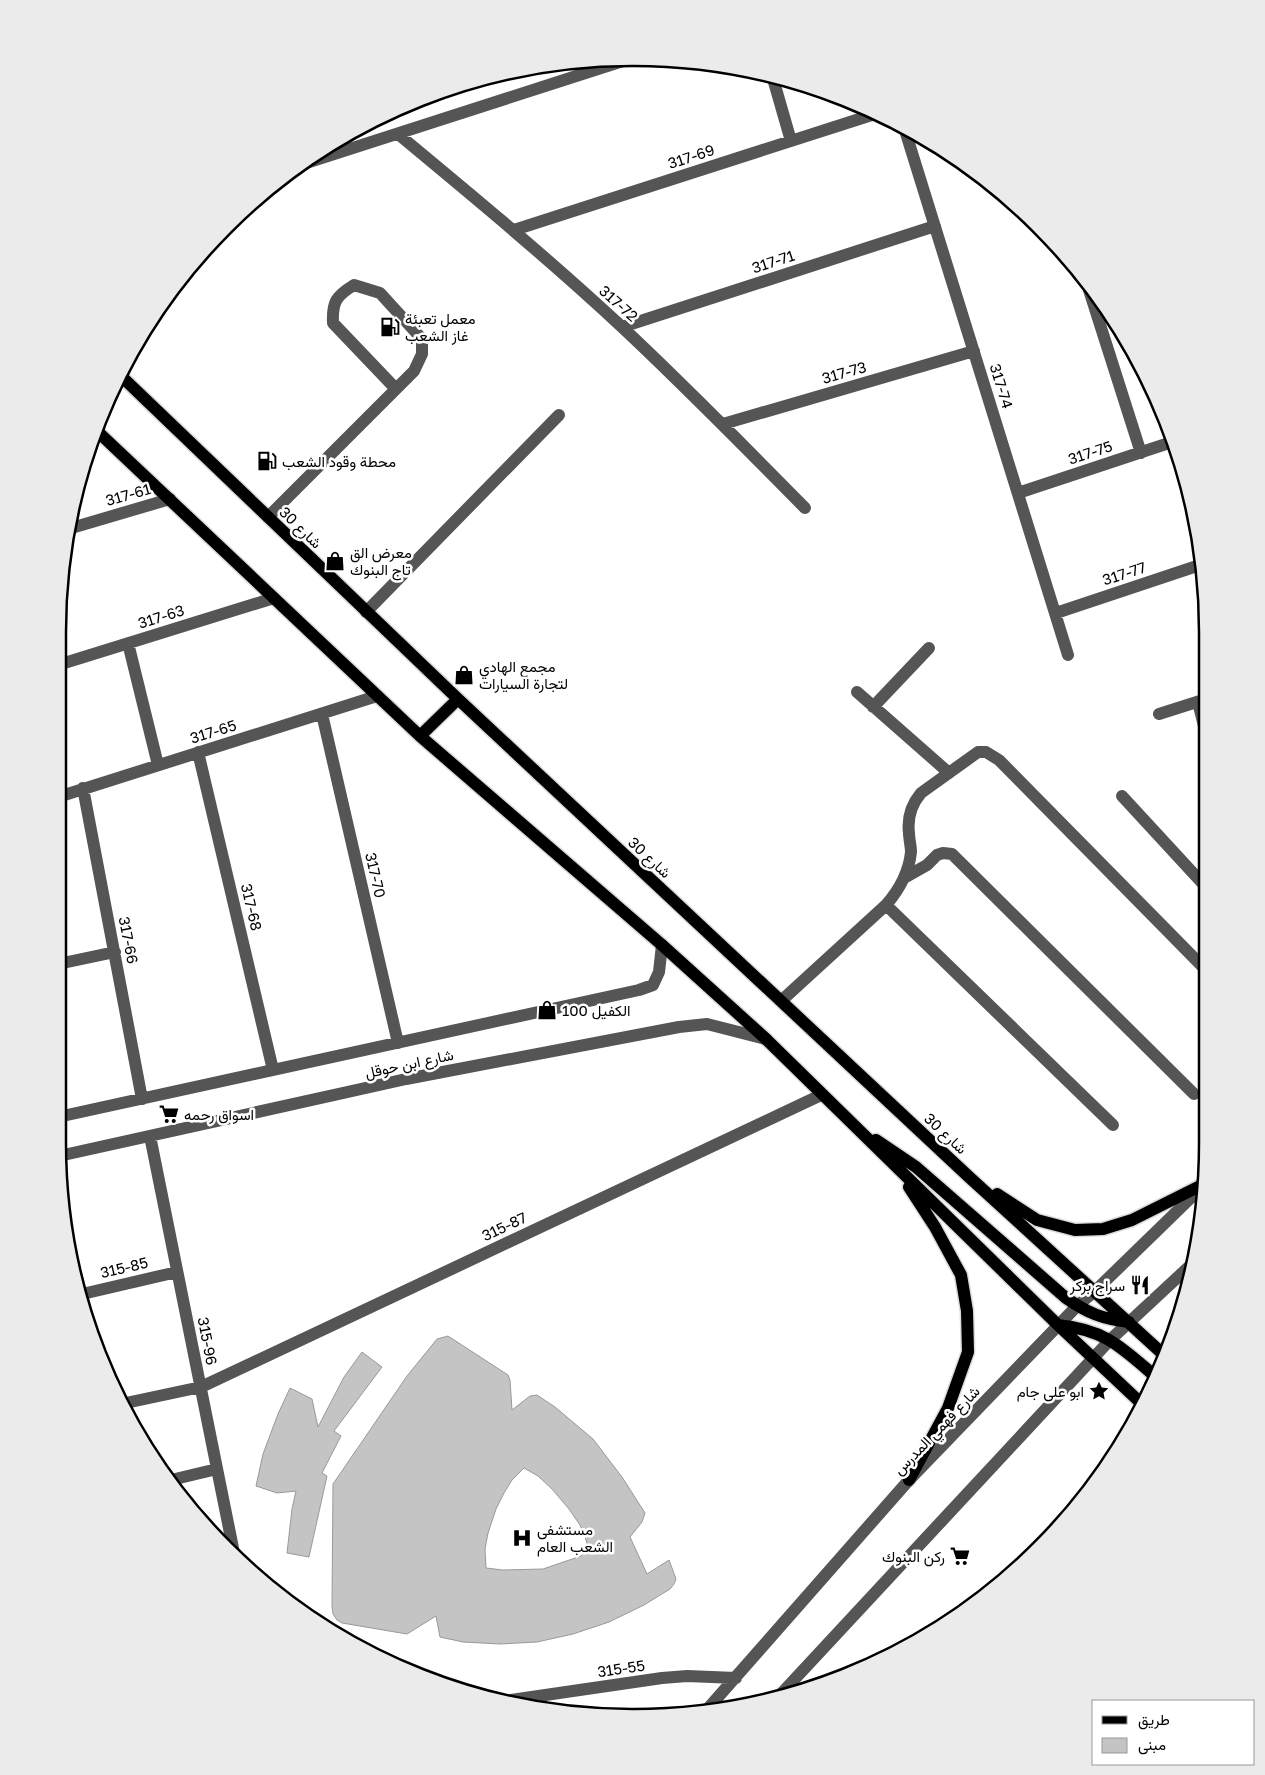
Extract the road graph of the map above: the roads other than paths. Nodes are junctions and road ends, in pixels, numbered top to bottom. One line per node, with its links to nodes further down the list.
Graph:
1 (598, 67): 4 (street)
2 (775, 85): 6 (street)
3 (867, 117): 6 (street, 317-69)
4 (398, 134): 7 (street); 9 (street, 317-72)
5 (907, 137): 8 (street, 317-74)
6 (791, 141): 9 (street, 317-69)
7 (338, 149)
8 (935, 226): 11 (street, 317-71); 12 (street, 317-74)
9 (514, 230): 11 (street, 317-72)
10 (1094, 305): 19 (street)
11 (622, 327): 16 (street, 317-72)
12 (974, 351): 16 (street, 317-73); 20 (street, 317-74)
13 (126, 381): 23 (main road, شارع 30)
14 (396, 389): 14 (street); 23 (street)
15 (559, 415): 27 (street)
16 (723, 424): 22 (street, 317-72)
17 (102, 435): 21 (main road)
18 (1167, 444): 19 (street, 317-75)
19 (1141, 453): 20 (street, 317-75)
20 (1018, 493): 28 (street, 317-74)
21 (170, 499): 24 (street, 317-61); 26 (main road)
22 (806, 508)
23 (268, 517): 27 (main road, شارع 30)
24 (76, 527)
25 (1195, 567): 28 (street, 317-77)
26 (274, 598): 29 (street, 317-63); 34 (main road)
27 (366, 612): 35 (main road, شارع 30)
28 (1056, 613): 31 (street, 317-74)
29 (128, 643): 32 (street, 317-63); 42 (street)
30 (929, 648): 37 (street)
31 (1068, 655)
32 (66, 662)
33 (857, 692): 37 (street)
34 (378, 696): 38 (street, 317-65); 40 (main road)
35 (458, 699): 40 (main road); 54 (main road, شارع 30)
36 (1199, 701): 39 (street)
37 (874, 706): 43 (street)
38 (322, 714): 41 (street, 317-65); 56 (street, 317-70)
39 (1159, 714)
40 (420, 736): 50 (main road)
41 (198, 752): 42 (street, 317-65); 57 (street, 317-68)
42 (158, 765): 44 (street, 317-65)
43 (949, 773): 47 (street); 53 (street)
44 (83, 788): 45 (street, 317-65); 51 (street, 317-66)
45 (66, 794)
46 (1122, 796): 48 (street)
47 (904, 878): 49 (street); 58 (street)
48 (1199, 881)
49 (886, 905): 54 (street); 63 (street)
50 (662, 945): 55 (main road); 56 (street, شارع ابن حوقل)
51 (115, 952): 52 (street); 60 (street, 317-66)
52 (66, 962)
53 (1199, 963)
54 (781, 1001): 67 (main road, شارع 30)
55 (766, 1039): 59 (main road); 64 (street, شارع ابن حوقل)
56 (398, 1043): 57 (street, شارع ابن حوقل)
57 (273, 1070): 60 (street, شارع ابن حوقل)
58 (1194, 1094)
59 (822, 1095): 62 (main road); 81 (street, 315-87)
60 (142, 1099): 61 (street, شارع ابن حوقل)
61 (66, 1115)
62 (851, 1123): 66 (main road); 74 (main road)
63 (1113, 1125)
64 (150, 1136): 65 (street, شارع ابن حوقل); 70 (street, 315-96)
65 (66, 1154)
66 (893, 1165): 76 (main road); 86 (main road)
67 (968, 1176): 68 (main road); 72 (main road, شارع 30)
68 (1197, 1188)
69 (1197, 1193): 72 (street, شارع فهمي المدرس)
70 (178, 1272): 73 (street, 315-85); 81 (street, 315-96)
71 (1183, 1272): 75 (street)
72 (1095, 1291): 74 (street, شارع فهمي المدرس); 75 (main road, شارع 30)
73 (87, 1293)
74 (1077, 1306): 75 (main road); 76 (street, شارع فهمي المدرس)
75 (1129, 1322): 77 (street); 78 (main road, شارع 30)
76 (1058, 1325): 77 (main road); 79 (main road); 86 (street, شارع فهمي المدرس)
77 (1110, 1340): 79 (street); 80 (main road)
78 (1159, 1351)
79 (1093, 1357): 82 (main road); 89 (street)
80 (1150, 1372)
81 (201, 1387): 83 (street, 315-87); 84 (street, 315-96)
82 (1137, 1399)
83 (130, 1402)
84 (217, 1469): 85 (street); 87 (street, 315-96)
85 (177, 1478)
86 (909, 1480): 88 (street, شارع فهمي المدرس)
87 (232, 1543)
88 (736, 1678): 90 (street, 315-55); 91 (street, شارع فهمي المدرس)
89 (788, 1687)
90 (523, 1698)
91 (713, 1703)

